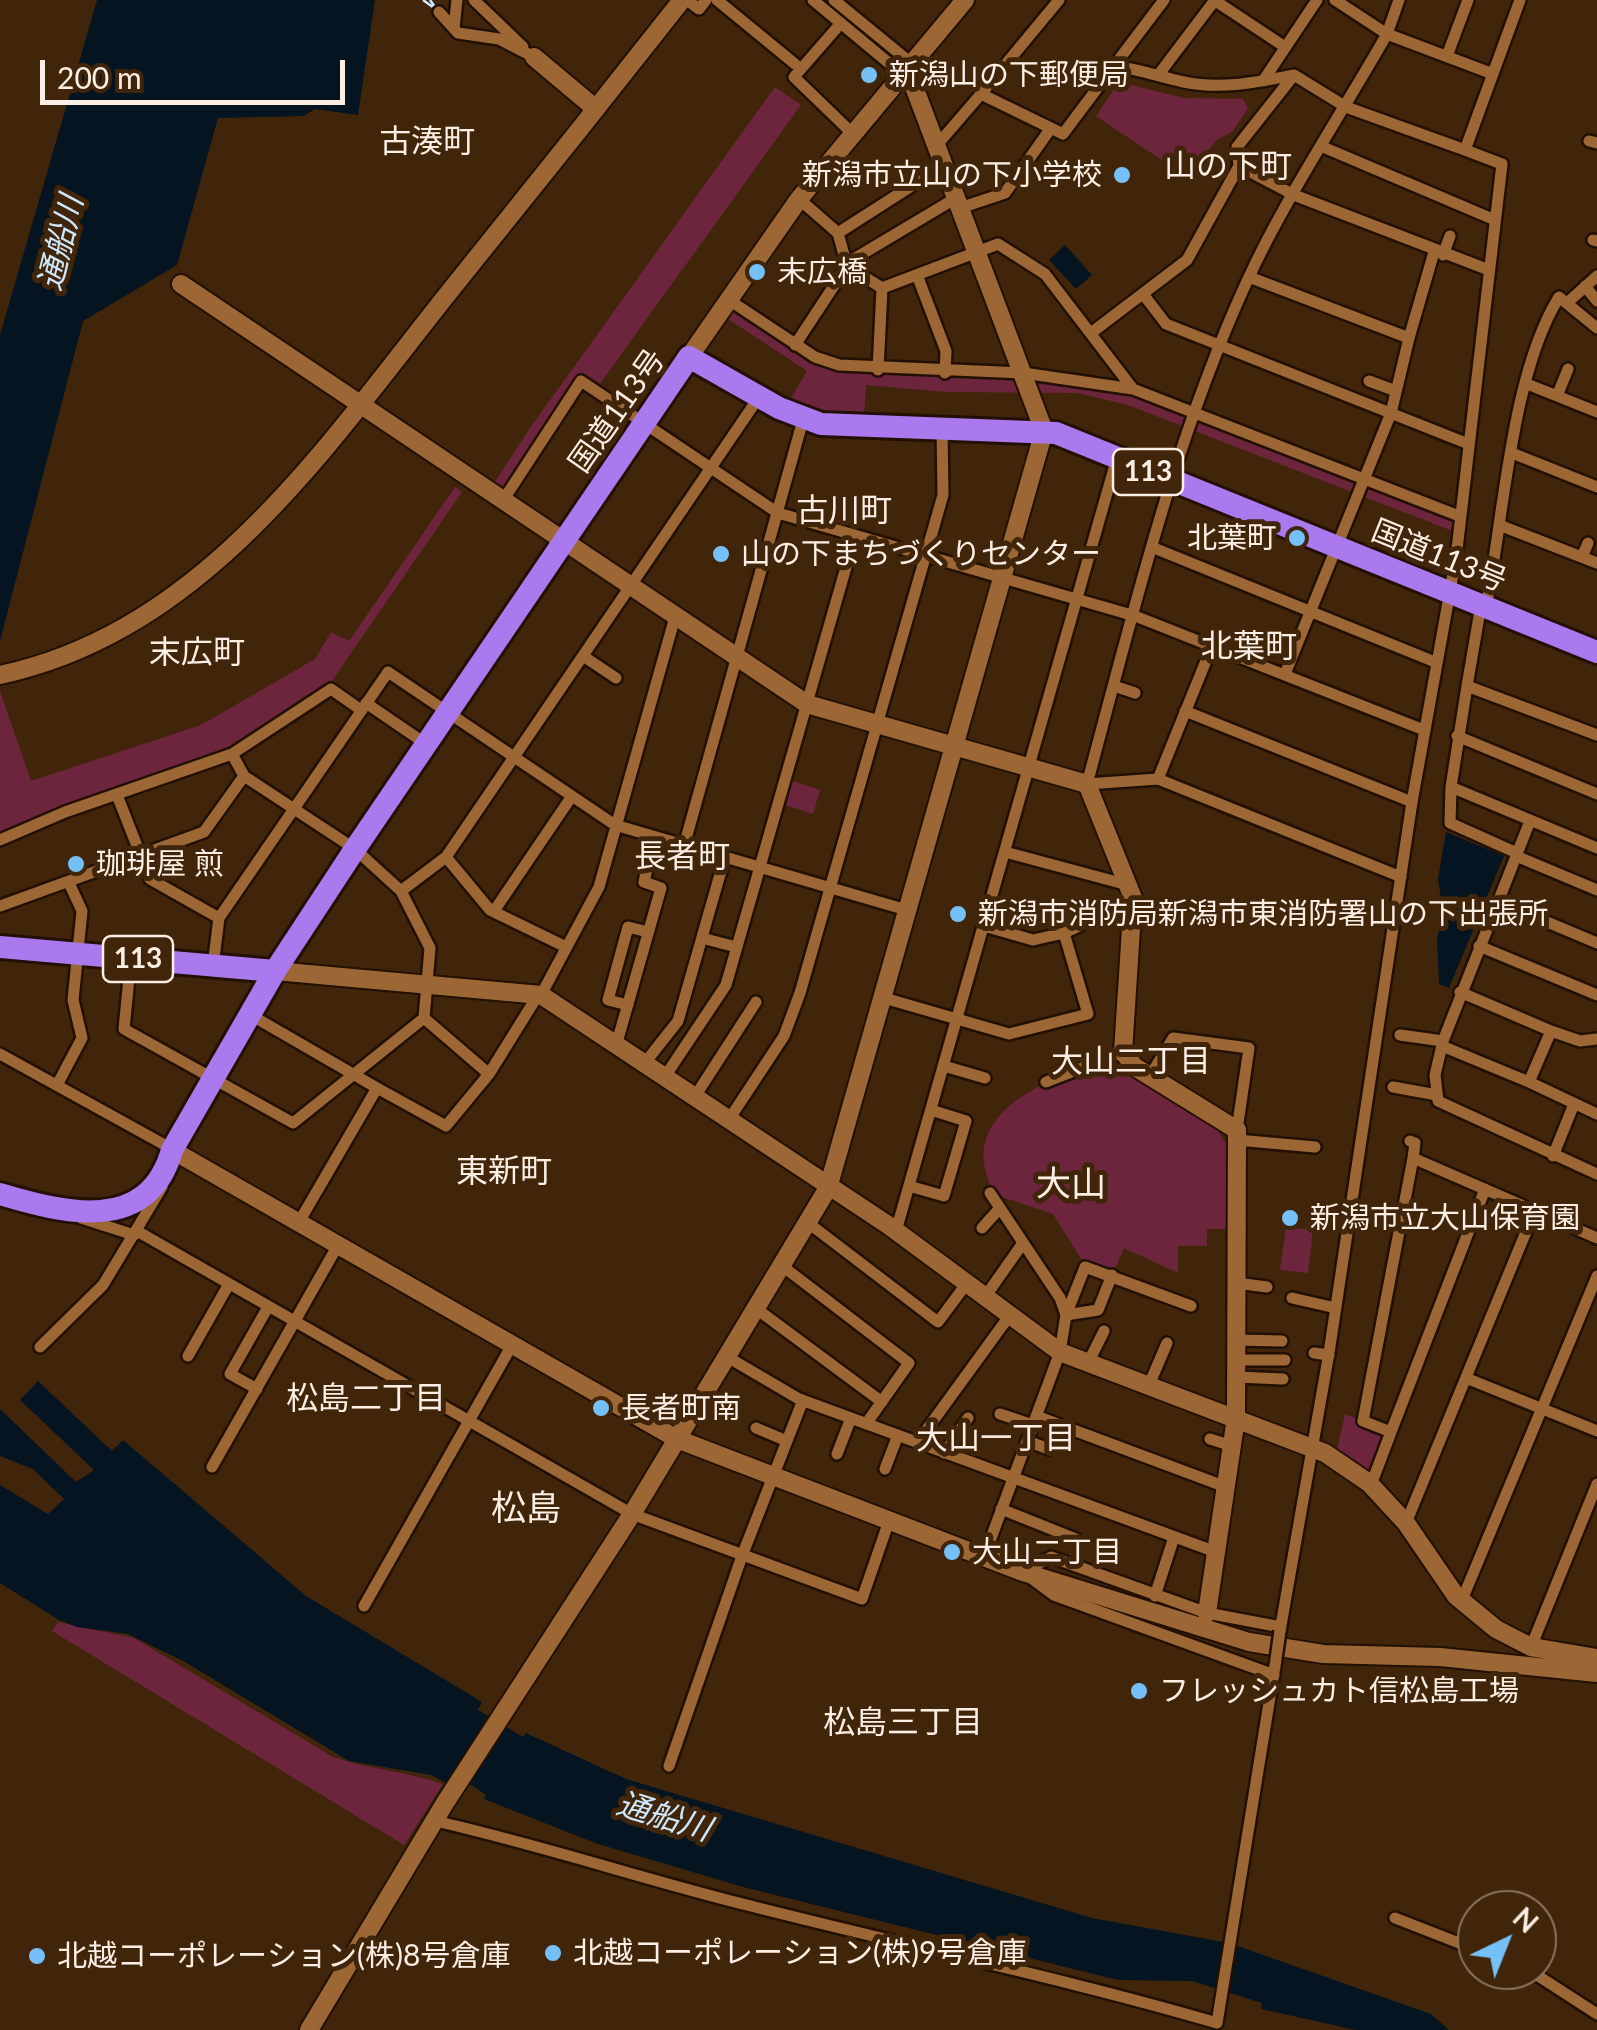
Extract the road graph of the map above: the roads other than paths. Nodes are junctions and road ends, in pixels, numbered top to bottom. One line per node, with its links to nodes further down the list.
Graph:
1 (457, 0): 20 (street)
2 (474, 0): 24 (street)
3 (706, 0): 17 (street)
4 (717, 0): 25 (street)
5 (813, 0): 19 (street)
6 (834, 0): 19 (street)
7 (862, 0): 19 (street)
8 (965, 0): 27 (street)
9 (1060, 0): 32 (street)
10 (1164, 0): 26 (street)
11 (1215, 0): 22 (street); 28 (street)
12 (1317, 0): 22 (street)
13 (1336, 0): 21 (street)
14 (1400, 0): 21 (street)
15 (1468, 0): 23 (street)
16 (1520, 0): 30 (street)
17 (676, 3): 34 (street)
18 (439, 12): 20 (street)
19 (846, 18): 27 (street); 36 (street)
20 (454, 28): 24 (street)
21 (1386, 34): 23 (street); 33 (street)
22 (1284, 47): 31 (street)
23 (1447, 56): 30 (street)
24 (534, 57): 34 (street)
25 (795, 64)
26 (1114, 66): 28 (street); 35 (street)
27 (907, 68): 36 (street); 37 (street)
28 (1159, 74): 31 (street)
29 (1294, 74): 31 (street); 33 (street); 40 (street)
30 (1492, 74): 39 (street)
31 (1263, 80)
32 (981, 94): 35 (street); 37 (street)
33 (1346, 106): 38 (street); 39 (street)
34 (596, 109): 78 (street)
35 (1051, 128): 44 (street)
36 (853, 134): 43 (street)
37 (937, 145): 41 (street)
38 (1322, 146): 42 (street); 45 (street)
39 (1465, 150): 45 (street)
40 (1239, 166): 42 (street); 58 (street)
41 (946, 170): 44 (street); 46 (street)
42 (1294, 195): 49 (street); 54 (street)
43 (798, 199): 46 (street); 59 (street)
44 (958, 203): 48 (street); 50 (street)
45 (1495, 220): 51 (street)
46 (838, 233): 50 (street)
47 (1450, 236): 49 (street)
48 (976, 252): 52 (street); 63 (street); 71 (street)
49 (1438, 253): 51 (street); 64 (street)
50 (847, 264): 57 (street); 65 (street)
51 (1489, 270): 86 (street)
52 (917, 274): 57 (street); 70 (street)
53 (1597, 276): 56 (street)
54 (1249, 277): 64 (street); 66 (street)
55 (181, 284): 78 (street)
56 (1585, 286): 60 (street); 61 (street)
57 (882, 288): 68 (street)
58 (1143, 294): 63 (street); 66 (street)
59 (728, 300): 65 (street); 67 (street)
60 (1597, 301)
61 (1567, 302): 62 (street); 73 (street)
62 (1597, 328)
63 (1090, 333): 74 (street)
64 (1409, 338): 75 (street)
65 (796, 345): 68 (street)
66 (1220, 346): 79 (street); 81 (street)
67 (690, 357): 77 (highway, 国道113号 / 113); 83 (highway, 国道113号)
68 (878, 370): 70 (street)
69 (1568, 370): 76 (street)
70 (945, 373): 71 (street)
71 (1024, 373): 74 (street); 85 (street)
72 (1369, 381): 75 (street)
73 (1528, 384): 76 (street); 87 (street)
74 (1134, 389): 79 (street)
75 (1396, 390): 81 (street)
76 (1558, 396): 80 (street)
77 (759, 397): 82 (highway, 国道113号 / 113); 89 (street)
78 (360, 406): 93 (street); 119 (street)
79 (1196, 411): 90 (street); 91 (street)
80 (1597, 412)
81 (1391, 413): 86 (street); 90 (street)
82 (804, 420): 84 (highway, 国道113号 / 113); 94 (street)
83 (644, 424): 89 (street); 93 (street); 98 (highway, 国道113号)
84 (942, 427): 85 (highway, 国道113号 / 113); 102 (street)
85 (1044, 430): 88 (highway, 国道113号 / 113); 105 (street)
86 (1466, 443): 95 (street)
87 (1512, 452): 92 (street); 96 (street)
88 (1117, 458): 91 (highway, 国道113号 / 113); 108 (street)
89 (711, 468): 94 (street); 106 (street)
90 (1365, 479): 95 (street); 101 (street)
91 (1170, 481): 100 (street); 101 (highway, 国道113号 / 113)
92 (1597, 487)
93 (502, 502): 98 (street)
94 (778, 513): 97 (street); 116 (street)
95 (1459, 516): 107 (street)
96 (1502, 526): 103 (street); 109 (street)
97 (855, 536): 102 (street); 124 (street)
98 (564, 542): 106 (street); 127 (highway, 国道113号)
99 (1588, 543): 103 (street)
100 (1154, 548): 110 (street); 112 (street)
101 (1337, 548): 107 (highway, 国道113号 / 113); 110 (street)
102 (925, 555): 105 (street); 128 (street)
103 (1582, 557): 104 (street)
104 (1597, 563)
105 (1003, 577): 108 (street); 133 (street)
106 (631, 586): 111 (street); 115 (street)
107 (1448, 592): 109 (highway, 国道113号 / 113); 117 (street)
108 (1076, 598): 112 (street); 136 (street)
109 (1484, 606): 114 (highway, 国道113号 / 113); 122 (street)
110 (1312, 612): 117 (street); 118 (street)
111 (675, 616): 116 (street); 147 (street)
112 (1135, 616): 113 (street); 121 (street)
113 (1212, 646): 118 (street); 126 (street)
114 (1597, 652)
115 (582, 656): 120 (street); 135 (street)
116 (738, 659): 124 (street); 150 (street)
117 (1435, 662): 129 (street)
118 (1285, 674): 129 (street)
119 (0, 675)
120 (616, 678)
121 (1114, 686): 123 (street); 139 (street)
122 (1467, 686): 130 (street); 131 (street)
123 (1136, 693)
124 (807, 704): 128 (street); 158 (street)
125 (364, 706): 127 (street); 132 (street); 134 (street); 145 (street)
126 (1186, 710): 138 (street); 144 (street)
127 (448, 712): 132 (highway, 国道113号); 135 (street)
128 (876, 725): 133 (street); 161 (street)
129 (1424, 730): 144 (street)
130 (1457, 736): 140 (street); 141 (street)
131 (1597, 736)
132 (426, 744): 152 (highway, 国道113号)
133 (955, 747): 136 (street); 167 (street)
134 (232, 754): 137 (street); 142 (street)
135 (514, 758): 143 (street); 156 (street)
136 (1028, 768): 139 (street); 153 (street)
137 (244, 776): 145 (street); 155 (street)
138 (1158, 779): 139 (street); 159 (street)
139 (1087, 784): 164 (street)
140 (1452, 787): 146 (street); 154 (street)
141 (1597, 794)
142 (117, 795): 149 (street); 155 (street)
143 (572, 796): 147 (street); 168 (street)
144 (1412, 802): 159 (street)
145 (295, 809): 152 (street); 169 (street)
146 (1530, 821): 151 (street); 154 (street)
147 (615, 825): 148 (street); 177 (street)
148 (654, 837): 150 (street); 171 (street)
149 (0, 840)
150 (684, 846): 157 (street)
151 (1597, 848)
152 (354, 849): 163 (street); 182 (highway, 国道113号)
153 (1005, 852): 164 (street); 170 (street)
154 (1516, 854): 162 (street); 165 (street)
155 (140, 856): 160 (street); 169 (street)
156 (446, 857): 163 (street); 168 (street)
157 (726, 857): 158 (street); 173 (street)
158 (759, 867): 161 (street); 178 (street)
159 (1402, 876): 255 (street)
160 (69, 883): 166 (street); 179 (street)
161 (828, 887): 167 (street); 218 (street)
162 (1597, 890)
163 (401, 891): 183 (street)
164 (1130, 893): 172 (street); 198 (street)
165 (1497, 901): 174 (street); 175 (street)
166 (0, 906)
167 (910, 910): 187 (street)
168 (494, 911): 177 (street)
169 (219, 918): 181 (street)
170 (984, 926): 172 (street); 192 (street)
171 (648, 932): 189 (street); 189 (street)
172 (1064, 933): 192 (street)
173 (702, 938): 178 (street); 200 (street)
174 (1597, 943)
175 (1478, 946): 184 (street); 186 (street)
176 (0, 947): 179 (highway, 113)
177 (566, 947): 185 (street)
178 (736, 947): 206 (street)
179 (77, 953): 180 (highway, 113); 210 (street)
180 (131, 958): 181 (highway, 113); 205 (street)
181 (213, 966): 182 (highway, 113)
182 (276, 971): 183 (street); 190 (highway, 国道113号)
183 (426, 985): 185 (street); 191 (street)
184 (1460, 992): 193 (street); 196 (street)
185 (540, 995): 197 (street); 203 (street)
186 (1597, 995)
187 (884, 998): 192 (street); 228 (street)
188 (756, 1002): 214 (street)
189 (628, 1005): 197 (street)
190 (250, 1014): 202 (street); 205 (highway, 国道113号)
191 (424, 1018): 202 (street); 203 (street)
192 (957, 1020): 201 (street)
193 (1552, 1031): 195 (street); 209 (street)
194 (1400, 1035): 196 (street)
195 (1597, 1039)
196 (1443, 1044): 209 (street); 213 (street)
197 (616, 1046): 200 (street)
198 (1122, 1052): 204 (street); 208 (street)
199 (0, 1054): 210 (street)
200 (644, 1064): 206 (street)
201 (944, 1066): 207 (street); 216 (street)
202 (353, 1074): 205 (street); 211 (street)
203 (489, 1074): 211 (street)
204 (1150, 1076): 219 (street); 219 (street)
205 (213, 1077): 222 (highway, 国道113号)
206 (664, 1078): 214 (street)
207 (985, 1078)
208 (1046, 1082)
209 (1529, 1082): 215 (street)
210 (57, 1085): 222 (street)
211 (377, 1088): 235 (street)
212 (1393, 1088): 213 (street)
213 (1437, 1095): 223 (street)
214 (694, 1098): 218 (street)
215 (1574, 1104): 217 (street); 223 (street)
216 (932, 1110): 227 (street); 227 (street)
217 (1597, 1114)
218 (728, 1122): 228 (street)
219 (1237, 1135): 221 (street); 246 (street)
220 (1410, 1140): 224 (street)
221 (1316, 1147)
222 (172, 1150): 232 (highway); 235 (street); 239 (street)
223 (1553, 1156): 225 (street)
224 (1413, 1158): 229 (street); 289 (street)
225 (1597, 1174)
226 (0, 1181): 232 (highway)
227 (910, 1186): 238 (street)
228 (828, 1188): 236 (street); 238 (street)
229 (1484, 1189): 234 (street); 289 (street)
230 (990, 1193): 233 (street)
231 (0, 1194): 232 (highway)
232 (56, 1203): 239 (street)
233 (1000, 1208): 237 (street); 241 (street)
234 (1535, 1210): 240 (street); 273 (street)
235 (299, 1222): 242 (street)
236 (806, 1222): 243 (street); 248 (street)
237 (982, 1228)
238 (896, 1231): 248 (street)
239 (136, 1233): 247 (street); 264 (street)
240 (1597, 1238)
241 (1024, 1243): 250 (street); 257 (street)
242 (338, 1244): 258 (street); 263 (street)
243 (780, 1265): 254 (street); 278 (street)
244 (1112, 1275): 253 (street); 257 (street); 257 (street)
245 (1597, 1276): 279 (street)
246 (1236, 1283): 249 (street); 260 (street)
247 (229, 1284): 252 (street); 269 (street)
248 (967, 1284): 250 (street)
249 (1266, 1286)
250 (985, 1297): 256 (street)
251 (1292, 1298): 255 (street)
252 (268, 1306): 258 (street); 276 (street)
253 (1190, 1306)
254 (754, 1308): 267 (street); 278 (street)
255 (1336, 1308): 268 (street)
256 (1010, 1315): 265 (street); 297 (street)
257 (1066, 1315): 265 (street)
258 (295, 1322): 276 (street); 285 (street)
259 (1104, 1331): 271 (street)
260 (1236, 1340): 262 (street); 272 (street)
261 (1168, 1342): 275 (street)
262 (1282, 1342)
263 (512, 1345): 285 (street); 292 (street)
264 (40, 1347)
265 (1060, 1352): 271 (street); 284 (street)
266 (1314, 1353): 268 (street)
267 (724, 1354): 277 (street); 292 (street)
268 (1329, 1355): 299 (street)
269 (188, 1356)
270 (1285, 1360): 272 (street)
271 (1088, 1362): 275 (street)
272 (1236, 1369): 274 (street); 283 (street)
273 (1466, 1378): 279 (street); 313 (street)
274 (1283, 1379)
275 (1148, 1385): 283 (street)
276 (257, 1389): 303 (street)
277 (803, 1400): 281 (street); 296 (street)
278 (882, 1402): 286 (street)
279 (1541, 1409): 288 (street); 321 (street)
280 (1000, 1414): 284 (street)
281 (851, 1418): 286 (street); 302 (street)
282 (968, 1418): 290 (street)
283 (1236, 1418): 298 (street); 299 (street)
284 (1035, 1421): 295 (street); 309 (street)
285 (469, 1422): 311 (street); 322 (street)
286 (866, 1424): 291 (street)
287 (756, 1428): 296 (street)
288 (1597, 1431)
289 (1391, 1432): 308 (street)
290 (958, 1433): 293 (street); 301 (street)
291 (898, 1436): 297 (street); 304 (street)
292 (676, 1439): 305 (street); 311 (street)
293 (972, 1439)
294 (1210, 1439): 298 (street)
295 (1027, 1440): 300 (street); 306 (street)
296 (787, 1442): 305 (street)
297 (917, 1443): 301 (street)
298 (1232, 1446): 309 (street)
299 (1311, 1446): 308 (street); 324 (street)
300 (1049, 1448)
301 (944, 1453): 306 (street)
302 (837, 1454)
303 (212, 1467)
304 (885, 1469)
305 (774, 1475): 312 (street); 317 (street)
306 (1013, 1478): 310 (street); 314 (street)
307 (1597, 1484): 325 (street)
308 (1371, 1486): 313 (street)
309 (1226, 1487): 316 (street)
310 (1001, 1509): 315 (street); 318 (street)
311 (632, 1514): 317 (street); 329 (street)
312 (890, 1521): 317 (street); 318 (street)
313 (1406, 1524): 321 (street)
314 (1174, 1537): 316 (street); 320 (street)
315 (1076, 1539)
316 (1216, 1552): 323 (street)
317 (742, 1556): 328 (street)
318 (984, 1557): 319 (street)
319 (1023, 1572): 320 (street); 326 (street); 327 (street)
320 (1155, 1596): 323 (street)
321 (1462, 1600): 325 (street)
322 (364, 1606)
323 (1207, 1612): 324 (street)
324 (1280, 1629): 327 (street, bridge)
325 (1531, 1647): 326 (street)
326 (1595, 1659)
327 (1274, 1670): 329 (street)
328 (669, 1766)
329 (435, 1820): 334 (street)
330 (1395, 1918): 331 (street)
331 (1457, 1942)
332 (1557, 1988): 333 (street)
333 (1597, 2014)
334 (309, 2030)

